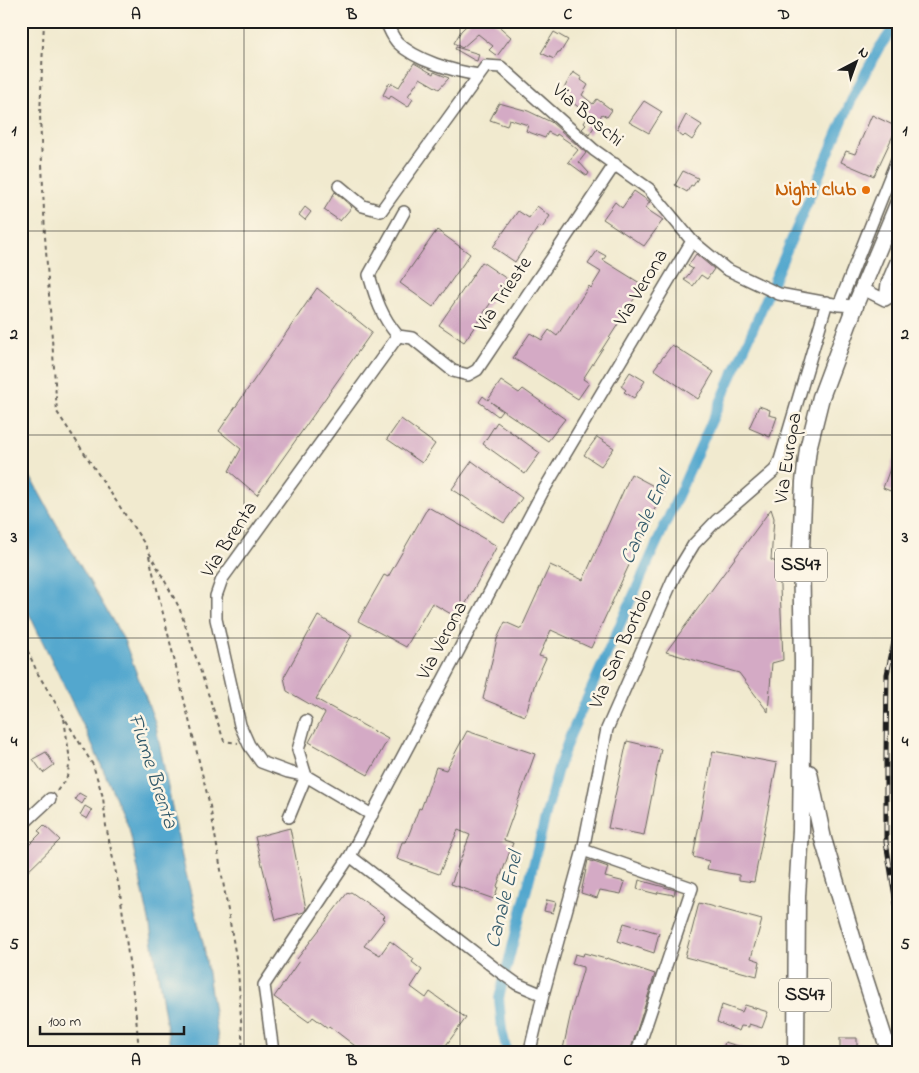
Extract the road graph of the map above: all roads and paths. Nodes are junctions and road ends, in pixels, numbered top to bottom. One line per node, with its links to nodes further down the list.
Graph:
1 (44, 21): 17 (path)
2 (386, 21): 3 (street)
3 (479, 75): 5 (street, Via Boschi); 6 (street)
4 (898, 157): 15 (street)
5 (615, 164): 9 (street, Via Boschi); 16 (street, Via Trieste)
6 (339, 186)
7 (898, 203): 11 (main road, Via Europa / SS47)
8 (404, 212): 16 (street)
9 (692, 241): 14 (street, Via Boschi); 25 (street, Via Verona)
10 (898, 257): 13 (street)
11 (862, 289): 13 (street); 15 (main road, Via Europa / SS47)
12 (898, 292): 13 (street)
13 (885, 300)
14 (827, 302): 15 (street, Via Boschi); 29 (street, Via San Bortolo)
15 (847, 306): 21 (highway, Via Europa / SS47)
16 (398, 336): 22 (street, Via Brenta)
17 (148, 552): 22 (path); 35 (path)
18 (21, 636): 19 (path)
19 (63, 716): 24 (path); 34 (path)
20 (306, 721): 23 (street)
21 (802, 735): 28 (highway, SS47); 31 (highway)
22 (249, 744): 23 (street, Via Brenta)
23 (306, 776): 25 (street, Via Brenta); 26 (street)
24 (50, 799): 27 (street)
25 (372, 815): 30 (street, Via Verona)
26 (290, 816)
27 (21, 826)
28 (801, 830): 38 (highway, SS47); 39 (highway, SS47)
29 (583, 850): 32 (street, Via San Bortolo); 37 (street)
30 (350, 856): 32 (street); 36 (street, Via Verona)
31 (855, 947): 40 (main road)
32 (542, 995): 33 (street, Via San Bortolo)
33 (529, 1050)
34 (139, 1052)
35 (243, 1052)
36 (273, 1052)
37 (637, 1052)
38 (796, 1052)
39 (804, 1052)
40 (889, 1052)

